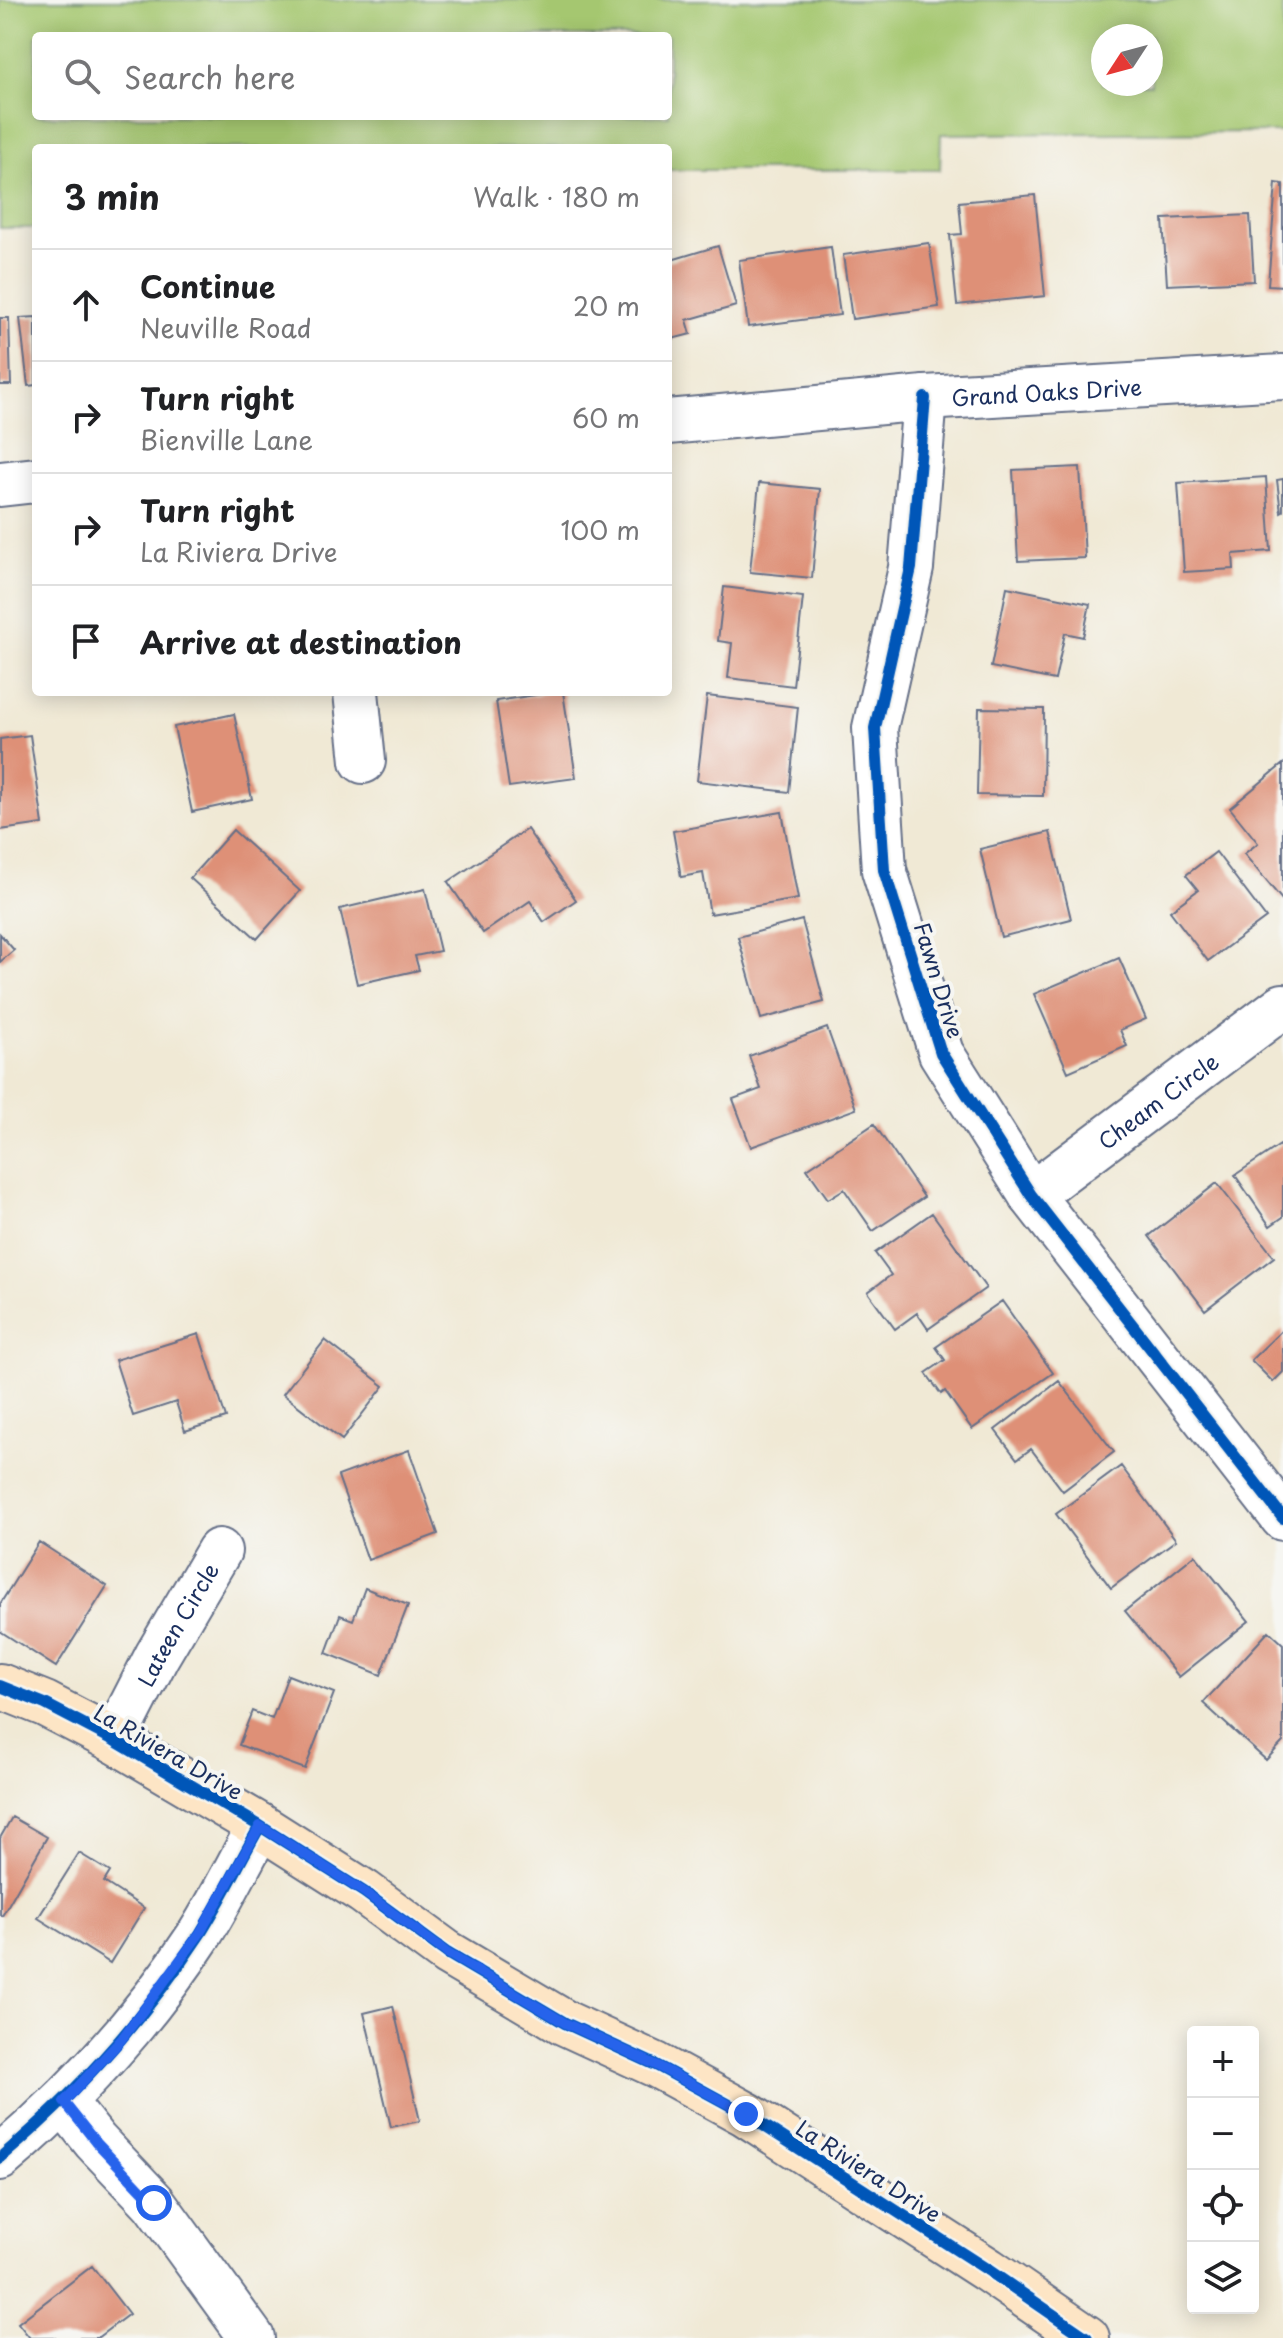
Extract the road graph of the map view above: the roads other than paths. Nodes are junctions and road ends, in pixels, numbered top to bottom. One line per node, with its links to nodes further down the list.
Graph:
1 (1283, 377): 2 (street, Grand Oaks Drive)
2 (925, 398): 3 (street, Grand Oaks Drive); 9 (street, Fawn Drive)
3 (672, 422)
4 (32, 480): 5 (street)
5 (0, 484)
6 (356, 696): 7 (street)
7 (363, 761)
8 (1283, 1006): 9 (street, Cheam Circle)
9 (1031, 1195): 10 (street, Fawn Drive)
10 (1283, 1518)
11 (219, 1551): 13 (street, Lateen Circle)
12 (0, 1686): 13 (street, La Riviera Drive)
13 (114, 1740): 14 (street, La Riviera Drive)
14 (260, 1826): 15 (street); 18 (street, La Riviera Drive)
15 (64, 2102): 16 (street); 17 (street)
16 (0, 2158)
17 (252, 2338)
18 (1087, 2338)

